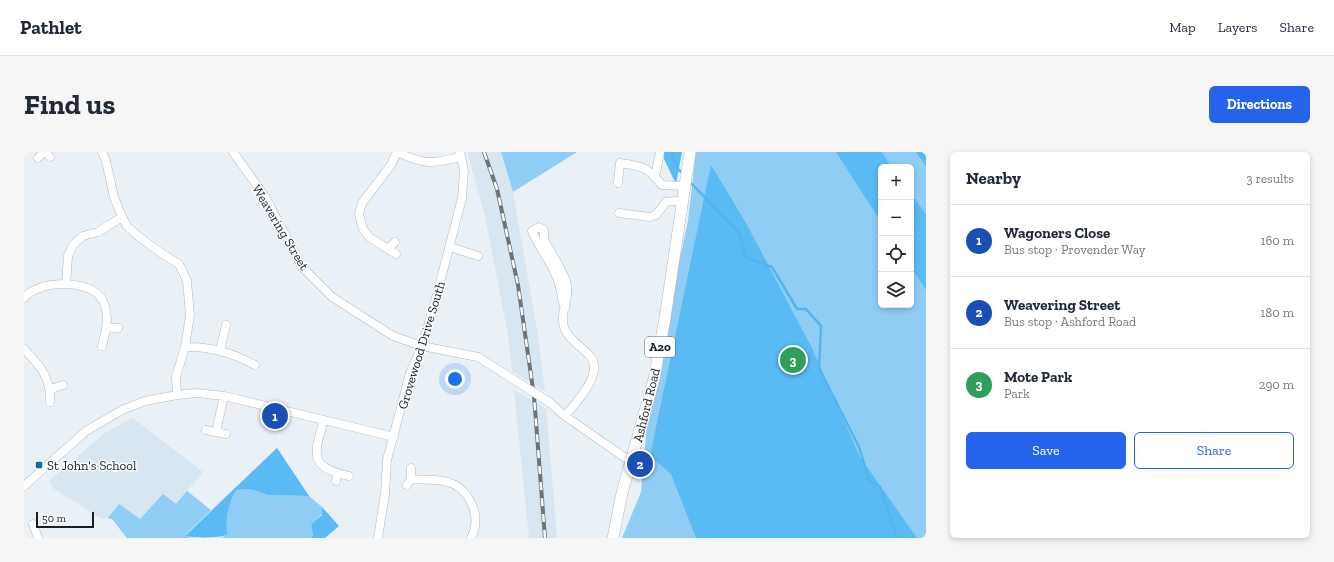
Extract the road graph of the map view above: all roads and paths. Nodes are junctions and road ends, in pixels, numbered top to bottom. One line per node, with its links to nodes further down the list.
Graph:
1 (102, 152): 12 (street)
2 (233, 152): 25 (street, Weavering Street)
3 (397, 152): 6 (street); 15 (street)
4 (660, 152): 7 (street)
5 (690, 152): 9 (main road, Ashford Road / A20)
6 (460, 154): 14 (street, Grovewood Drive South)
7 (655, 177): 8 (street); 9 (street)
8 (618, 183)
9 (685, 186): 10 (main road, Ashford Road / A20)
10 (682, 202): 11 (street); 49 (main road, Ashford Road / A20)
11 (618, 213)
12 (122, 217): 18 (street); 26 (street)
13 (395, 242): 15 (street)
14 (450, 247): 17 (street); 25 (street, Grovewood Drive South)
15 (389, 248): 16 (street)
16 (396, 254)
17 (478, 256)
18 (66, 284): 19 (street); 22 (street)
19 (24, 298)
20 (565, 308): 20 (street); 35 (street)
21 (226, 325): 28 (street)
22 (107, 327): 23 (street); 24 (street)
23 (118, 328)
24 (102, 346)
25 (422, 346): 35 (street, Weavering Street, bridge); 40 (street, Grovewood Drive South)
26 (185, 347): 28 (street); 32 (street)
27 (24, 349): 31 (street)
28 (220, 350): 29 (street)
29 (255, 365)
30 (63, 385): 31 (street)
31 (51, 389): 34 (street)
32 (177, 395): 33 (street); 44 (street)
33 (224, 396): 36 (street); 38 (street)
34 (50, 402)
35 (565, 416): 41 (street, Weavering Street)
36 (324, 420): 40 (street); 43 (street)
37 (206, 430): 38 (street)
38 (216, 432): 39 (street)
39 (226, 434)
40 (394, 437): 47 (street, Grovewood Drive South)
41 (624, 457)
42 (411, 468): 48 (street)
43 (349, 476)
44 (24, 486)
45 (33, 524): 46 (street)
46 (38, 538)
47 (378, 538)
48 (471, 538)
49 (613, 538)

